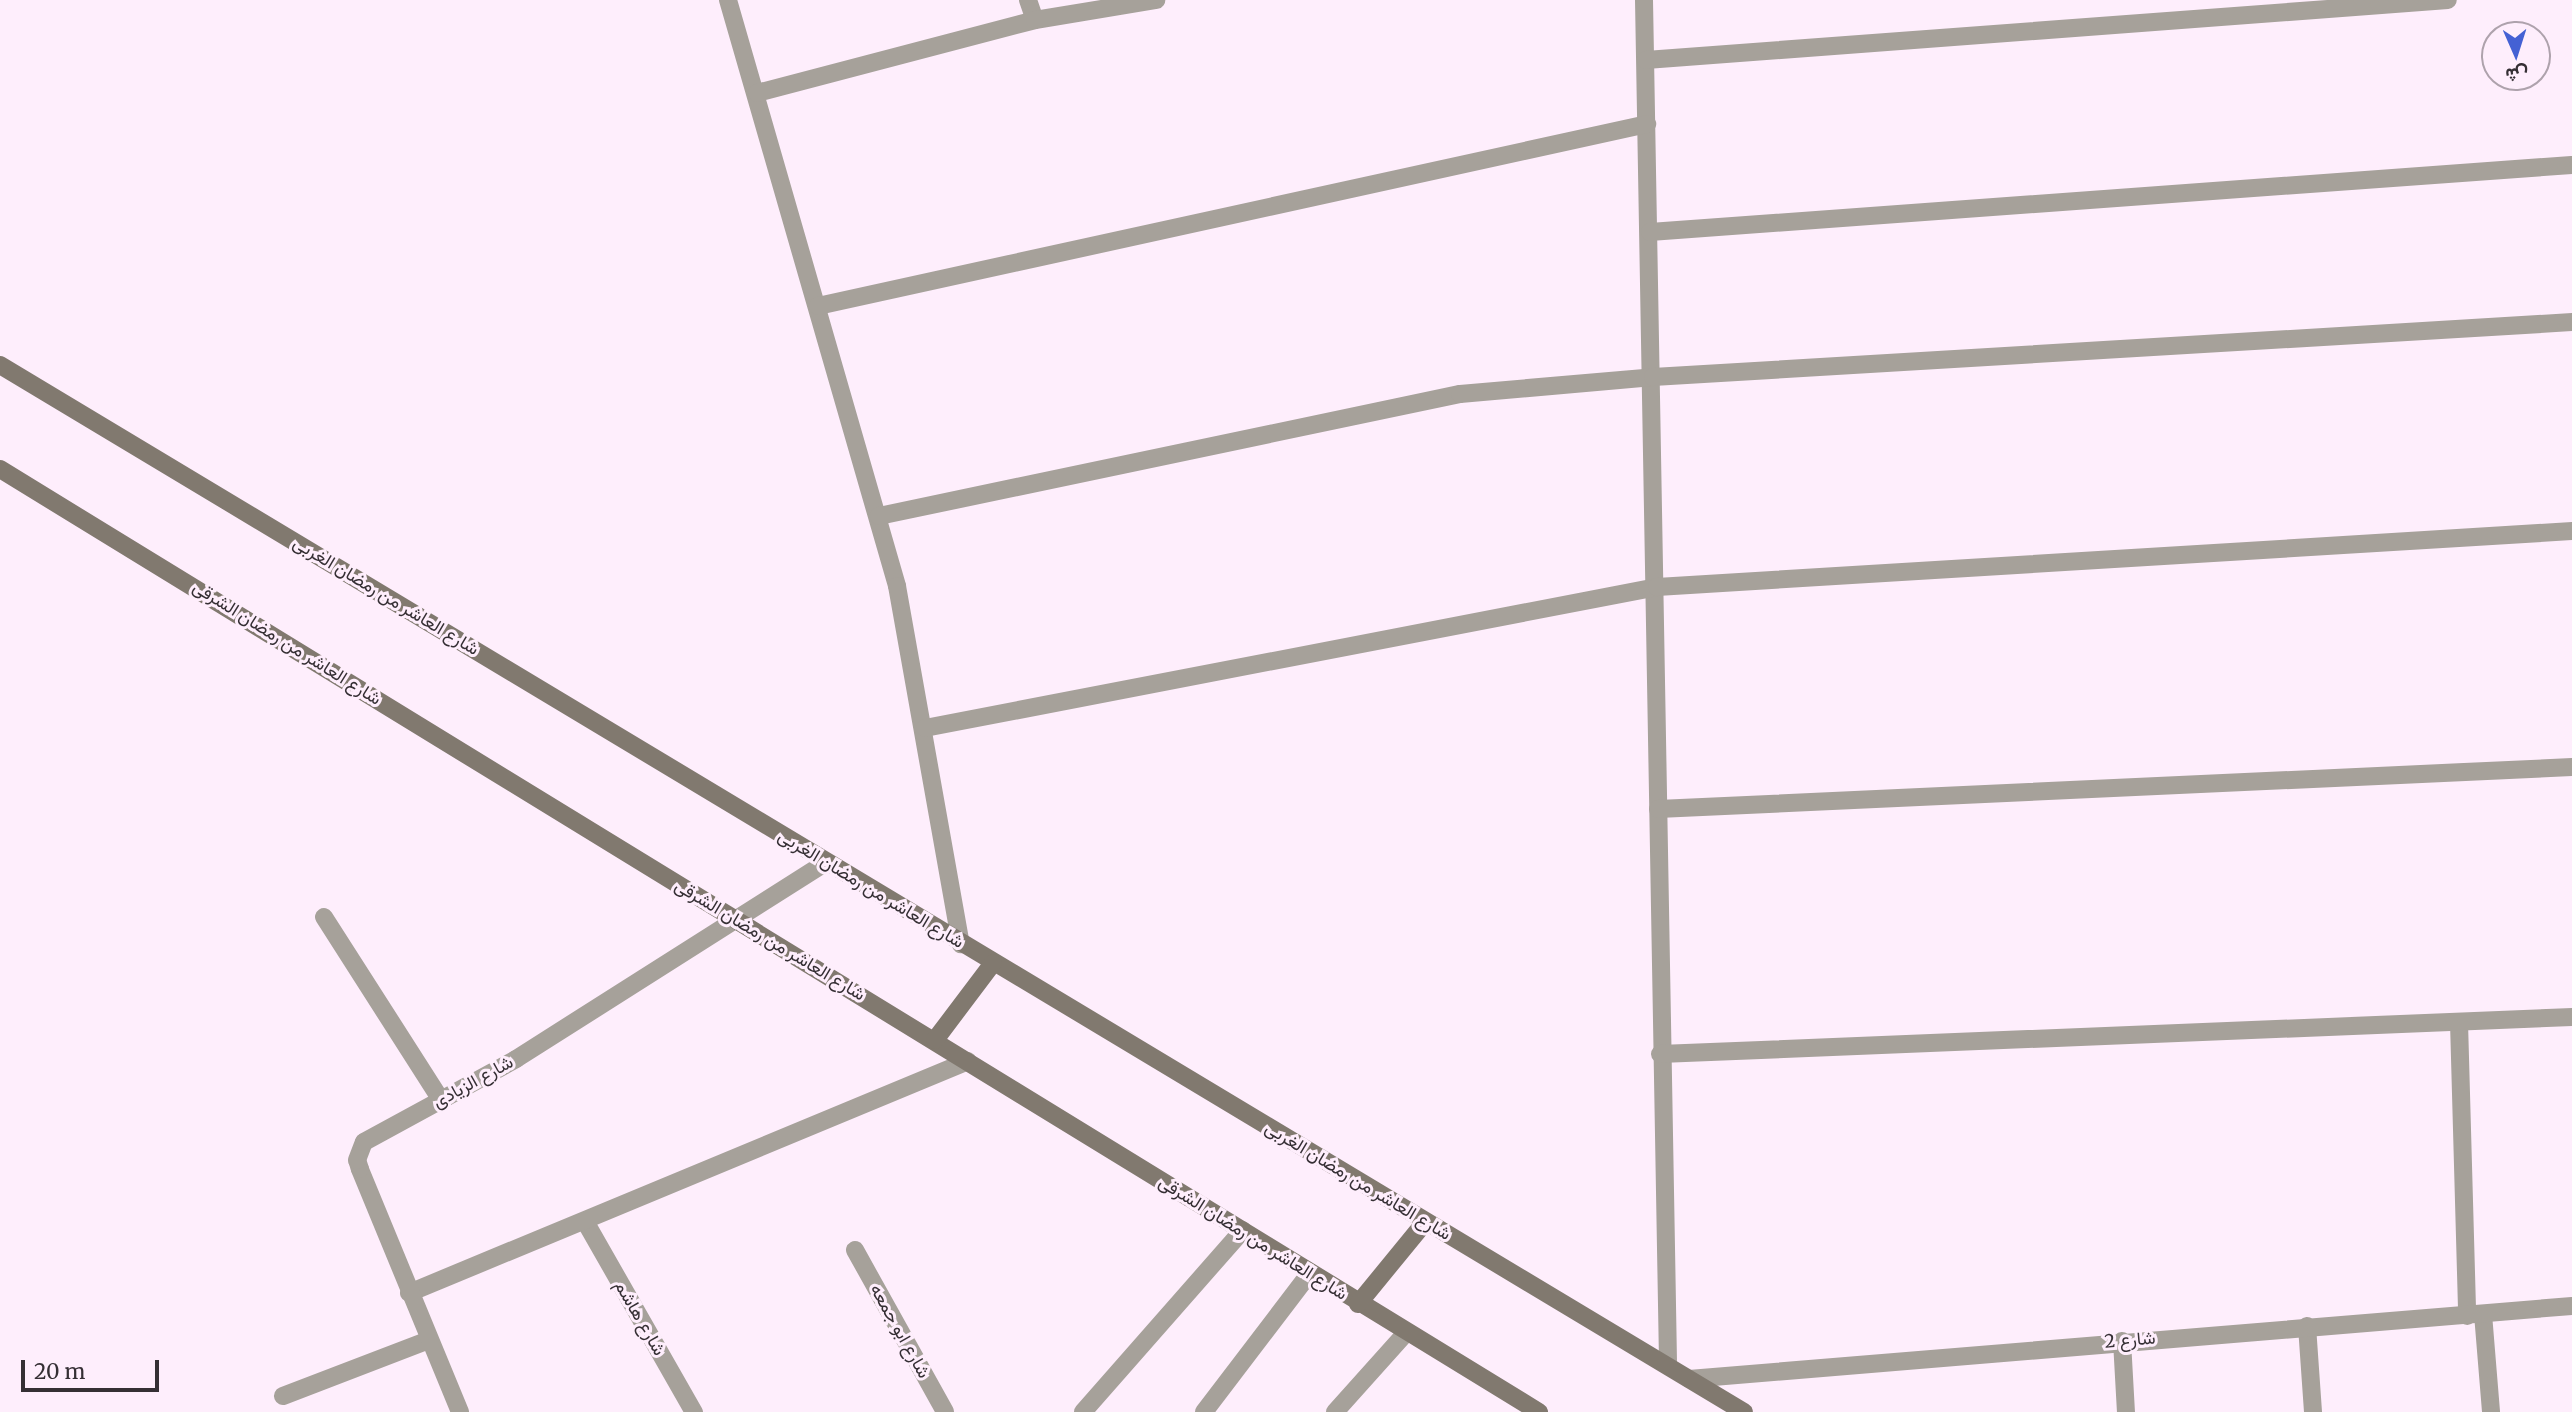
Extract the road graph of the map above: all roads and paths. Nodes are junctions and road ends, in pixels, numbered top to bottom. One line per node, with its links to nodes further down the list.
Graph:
1 (728, 0): 8 (street)
2 (1028, 0): 6 (street)
3 (1156, 0): 6 (street)
4 (1644, 0): 7 (street)
5 (2448, 0): 7 (street)
6 (1035, 20): 8 (street)
7 (1646, 60): 9 (street)
8 (757, 93): 12 (street)
9 (1647, 124): 11 (street); 12 (street)
10 (2572, 165): 11 (street)
11 (1650, 232): 15 (street)
12 (818, 306): 17 (street)
13 (2572, 322): 15 (street)
14 (0, 365): 23 (street, شارع العاشر من رمضان الغربى)
15 (1653, 377): 17 (street); 19 (street)
16 (0, 469): 25 (street, شارع العاشر من رمضان الشرقى)
17 (878, 516): 20 (street)
18 (2572, 531): 19 (street)
19 (1657, 587): 20 (street); 22 (street)
20 (925, 728): 26 (street)
21 (2572, 767): 22 (street)
22 (1658, 809): 31 (street)
23 (826, 862): 25 (street, شارع الزيادى); 26 (street, شارع العاشر من رمضان الغربى)
24 (324, 917): 33 (street)
25 (736, 919): 30 (street, شارع العاشر من رمضان الشرقى); 33 (street, شارع الزيادى)
26 (961, 944): 27 (street, شارع العاشر من رمضان الغربى)
27 (993, 963): 30 (street); 34 (street, شارع العاشر من رمضان الغربى)
28 (2572, 1017): 29 (street)
29 (2459, 1021): 31 (street); 42 (street)
30 (935, 1041): 32 (street, شارع العاشر من رمضان الشرقى)
31 (1660, 1054): 47 (street)
32 (968, 1061): 35 (street); 36 (street, شارع العاشر من رمضان الشرقى)
33 (441, 1100): 39 (street, شارع الزيادى)
34 (1426, 1222): 40 (street); 47 (street, شارع العاشر من رمضان الغربى)
35 (586, 1223): 39 (street); 51 (street, شارع هاشم)
36 (1242, 1230): 38 (street, شارع العاشر من رمضان الشرقى); 53 (street)
37 (855, 1250): 52 (street, شارع ابو جمعه)
38 (1310, 1273): 40 (street, شارع العاشر من رمضان الشرقى); 54 (street)
39 (409, 1293): 45 (street, شارع الزيادى)
40 (1358, 1304): 44 (street, شارع العاشر من رمضان الشرقى)
41 (2572, 1307): 42 (street, شارع 2)
42 (2475, 1315): 43 (street, شارع 2); 60 (street)
43 (2307, 1326): 46 (street, شارع 2); 59 (street)
44 (1405, 1334): 55 (street); 56 (street, شارع العاشر من رمضان الشرقى)
45 (429, 1340): 49 (street); 50 (street, شارع الزيادى)
46 (2122, 1341): 48 (street, شارع 2); 58 (street)
47 (1668, 1366): 48 (street, شارع العاشر من رمضان الغربى)
48 (1689, 1379): 57 (street, شارع العاشر من رمضان الغربى)
49 (283, 1396)
50 (460, 1412)
51 (694, 1412)
52 (945, 1412)
53 (1083, 1412)
54 (1203, 1412)
55 (1335, 1412)
56 (1539, 1412)
57 (1744, 1412)
58 (2126, 1412)
59 (2313, 1412)
60 (2491, 1412)

